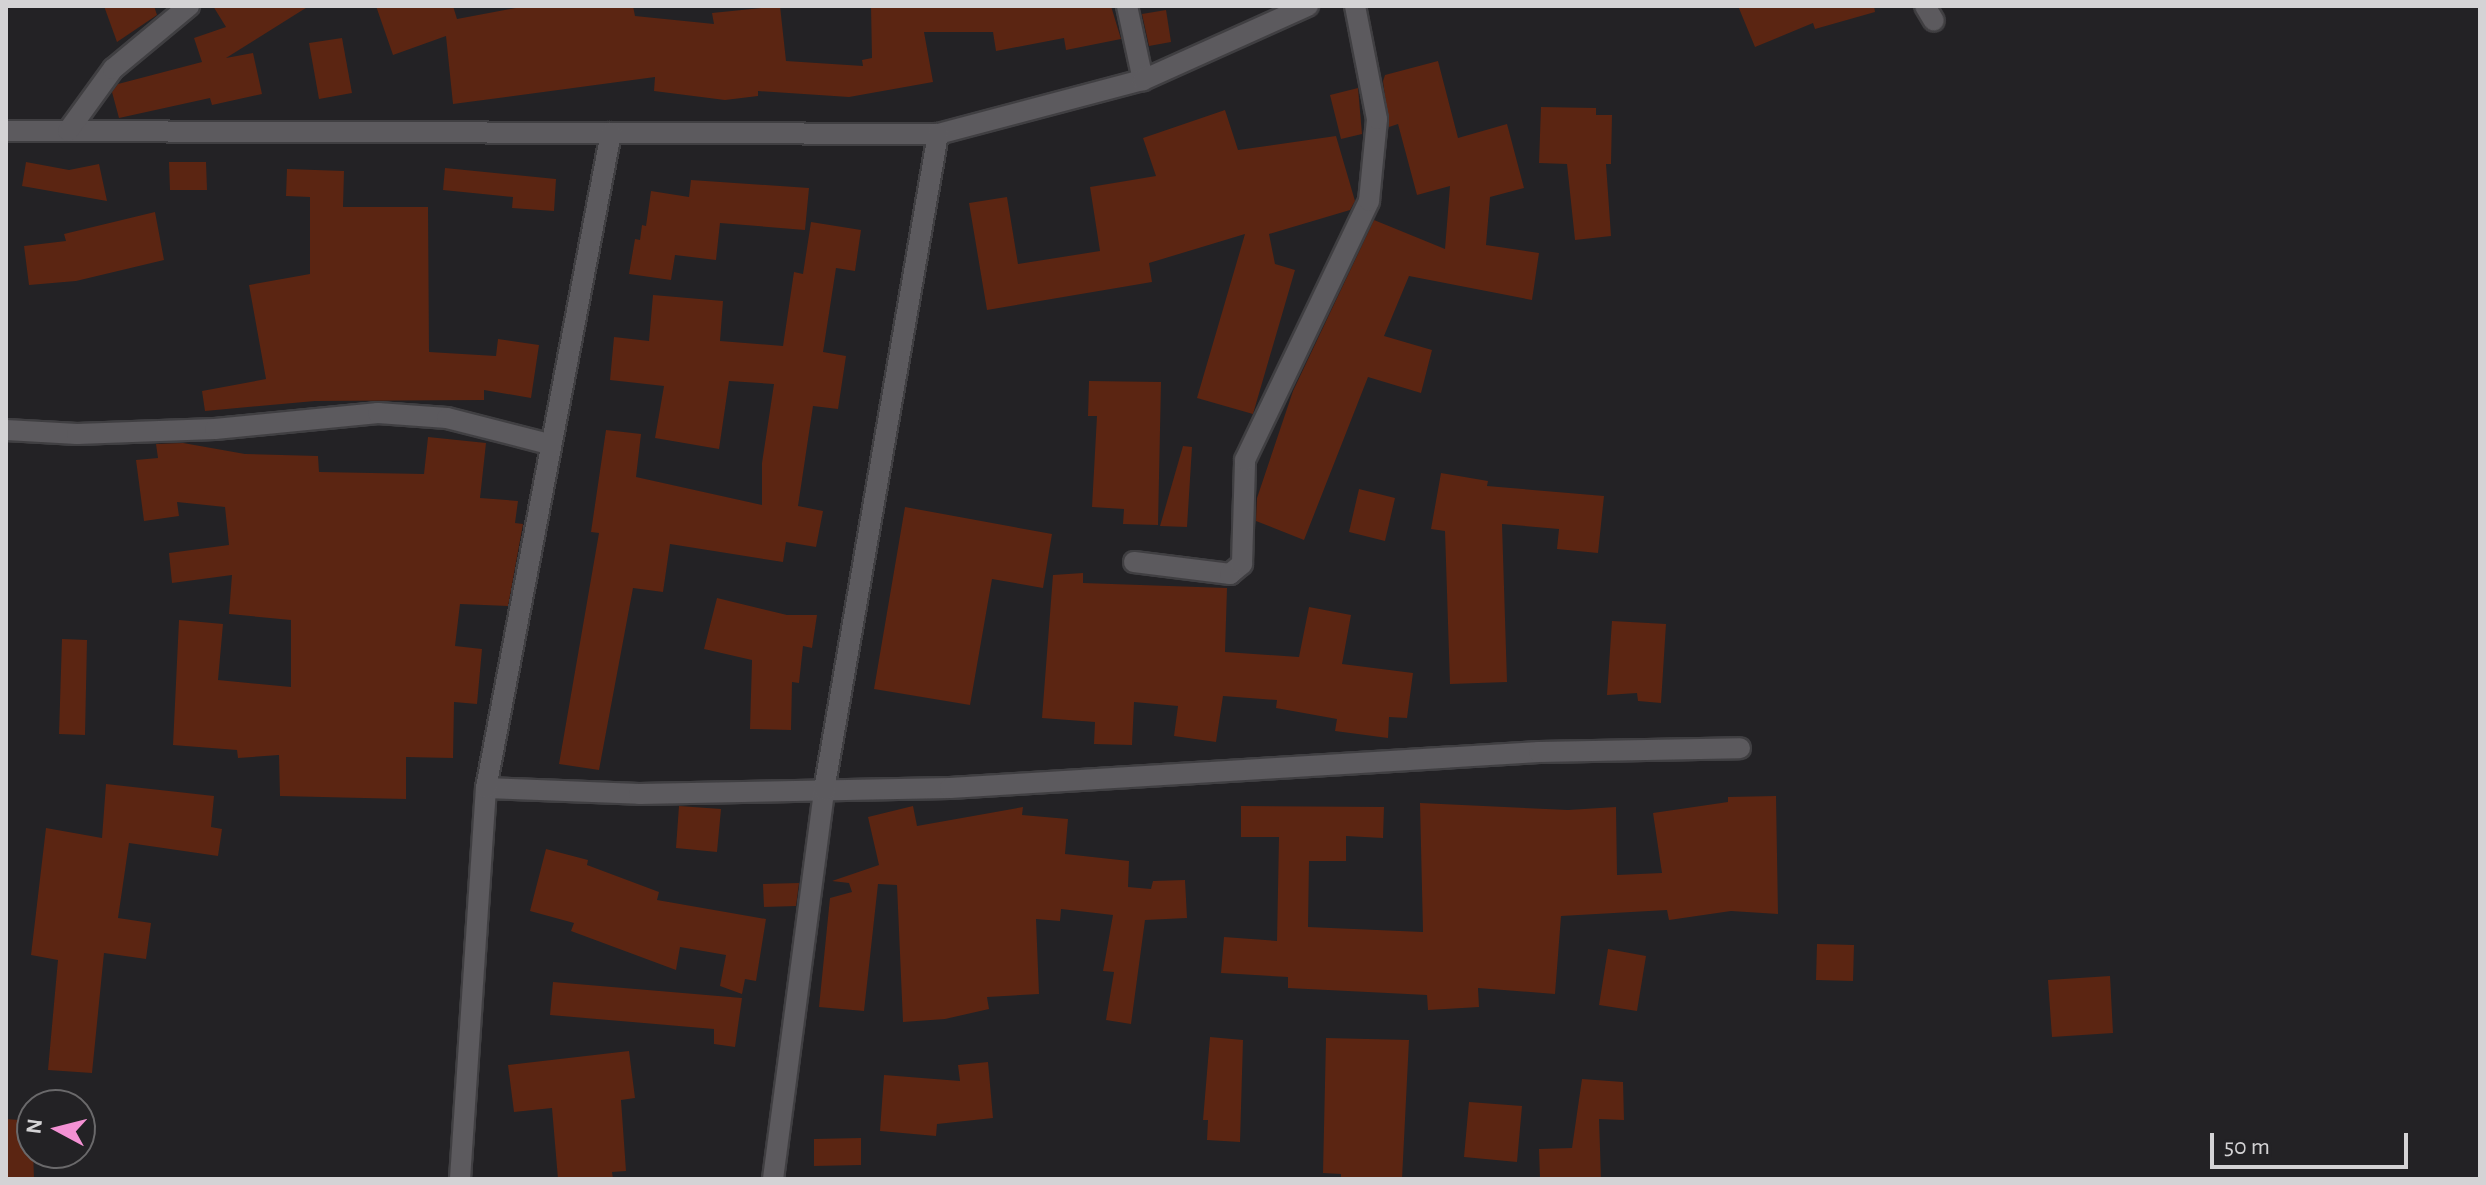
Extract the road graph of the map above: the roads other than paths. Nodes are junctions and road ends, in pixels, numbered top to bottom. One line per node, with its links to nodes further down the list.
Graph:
1 (189, 6): 7 (street)
2 (1127, 6): 5 (street)
3 (1308, 6): 5 (street)
4 (1355, 6): 12 (street)
5 (1143, 80): 9 (street)
6 (6, 131): 7 (street)
7 (68, 131): 8 (street)
8 (611, 133): 9 (street); 11 (street)
9 (938, 134): 15 (street)
10 (6, 430): 11 (street)
11 (549, 444): 14 (street)
12 (1134, 562)
13 (1740, 748): 15 (street)
14 (486, 788): 15 (street); 16 (street)
15 (824, 790): 17 (street)
16 (460, 1179)
17 (773, 1179)

